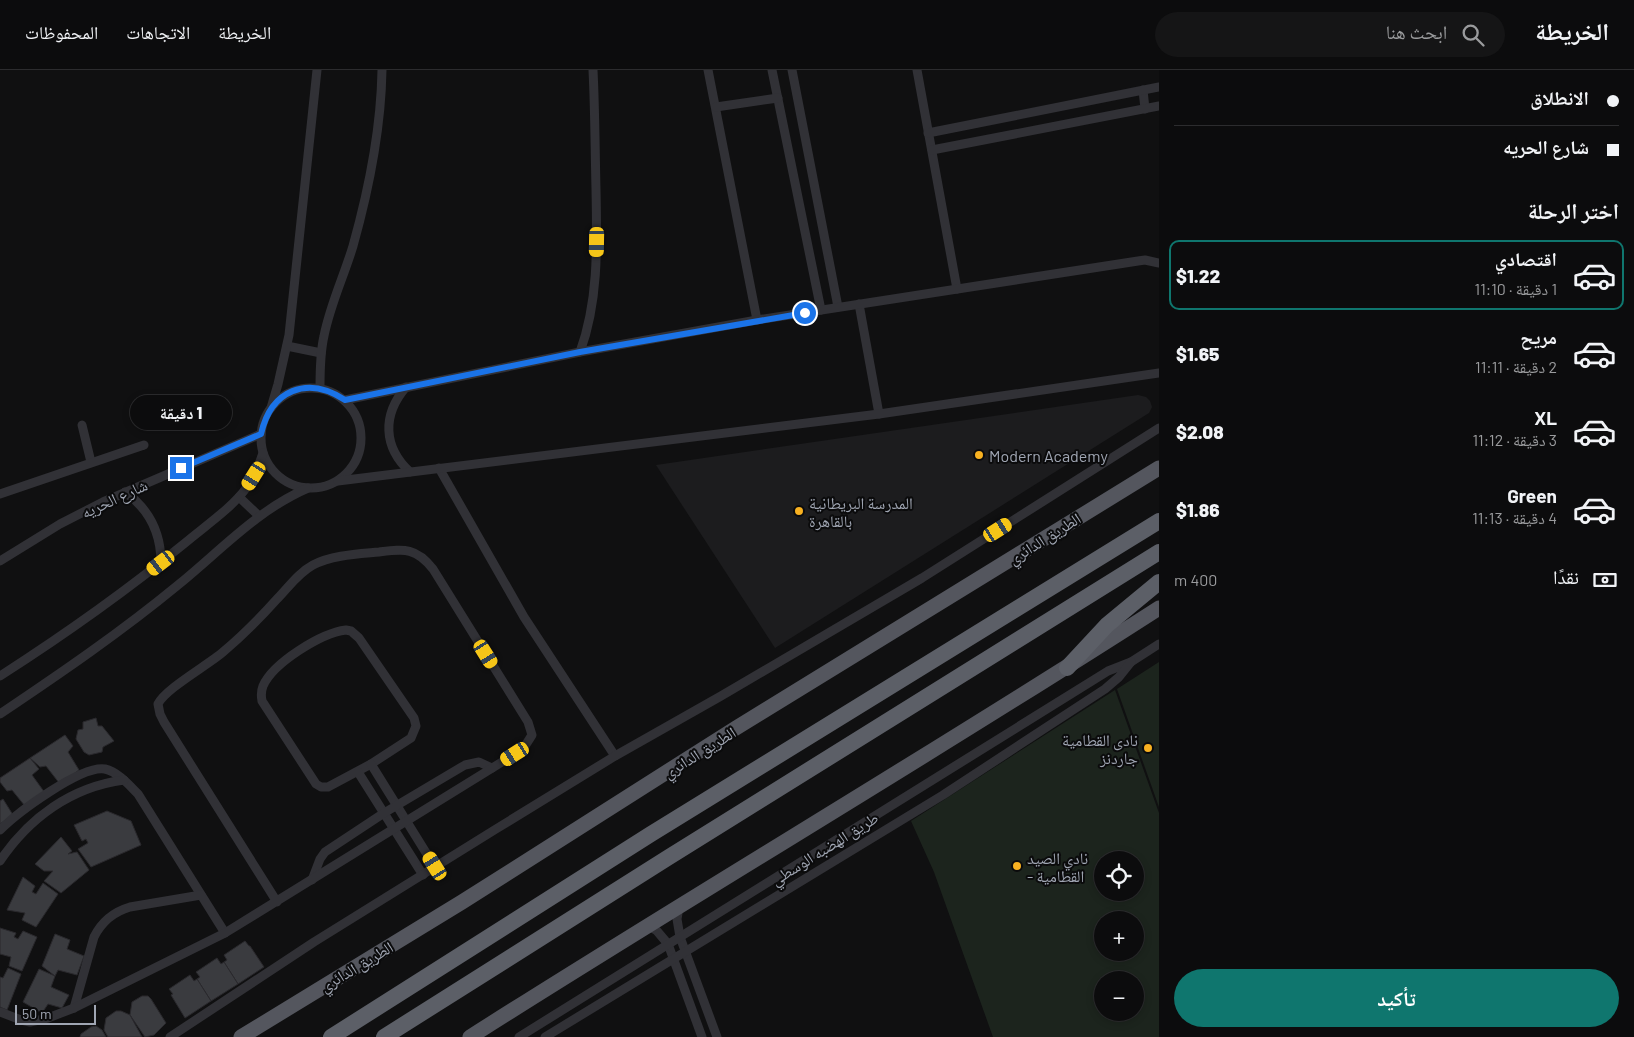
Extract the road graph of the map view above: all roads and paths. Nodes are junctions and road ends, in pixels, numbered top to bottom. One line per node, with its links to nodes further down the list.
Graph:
1 (316, 70): 24 (street)
2 (382, 70): 26 (street)
3 (593, 70): 25 (street)
4 (708, 70): 13 (street)
5 (772, 70): 11 (street)
6 (792, 70): 21 (street)
7 (917, 70): 16 (street)
8 (1159, 87): 9 (street)
9 (1143, 90): 10 (street); 14 (street)
10 (1114, 96): 15 (street); 16 (street)
11 (778, 98): 13 (street); 22 (street)
12 (1159, 106): 14 (street)
13 (716, 107): 23 (street)
14 (1145, 108): 15 (street)
15 (1117, 114): 17 (street)
16 (928, 133): 17 (street)
17 (932, 150): 19 (street)
18 (1159, 263): 19 (street)
19 (958, 289): 20 (street)
20 (859, 304): 21 (street); 32 (street)
21 (838, 308): 22 (street)
22 (821, 310): 23 (street)
23 (757, 320): 25 (street)
24 (287, 346): 26 (street); 31 (street)
25 (580, 352): 28 (street)
26 (320, 353): 29 (street)
27 (1159, 373): 32 (street)
28 (406, 387): 30 (street); 41 (street)
29 (320, 388): 30 (street); 31 (street)
30 (345, 400): 42 (street)
31 (271, 408): 35 (street)
32 (880, 414): 39 (street)
33 (82, 425): 38 (street)
34 (1159, 428): 59 (street)
35 (261, 434): 37 (street); 44 (street, شارع الحريه)
36 (144, 444): 38 (street)
37 (263, 452): 43 (street); 46 (street)
38 (92, 462): 45 (street)
39 (439, 468): 41 (street); 59 (street)
40 (1159, 468): 89 (highway, الطريق الدائري)
41 (410, 472): 42 (street)
42 (338, 481): 43 (street)
43 (308, 488): 47 (street)
44 (125, 492): 50 (street, شارع الحريه); 51 (street)
45 (0, 494)
46 (239, 497): 47 (street); 51 (street)
47 (259, 516): 58 (street)
48 (1159, 521): 90 (highway)
49 (1159, 552): 91 (highway)
50 (0, 561)
51 (161, 563): 57 (street)
52 (1159, 582): 56 (highway)
53 (1159, 608): 56 (highway)
54 (1159, 644): 55 (street, طريق الهضبه الوسطي)
55 (1131, 662): 63 (street, طريق الهضبه الوسطي); 65 (street, طريق الهضبه الوسطي)
56 (1067, 668): 79 (highway)
57 (0, 676)
58 (0, 714)
59 (615, 756): 74 (street)
60 (371, 764): 62 (street); 62 (street); 67 (street)
61 (492, 768): 67 (street); 70 (street); 78 (street)
62 (358, 772): 69 (street)
63 (935, 779): 65 (street); 82 (street, طريق الهضبه الوسطي)
64 (124, 780): 66 (street); 68 (street); 77 (street)
65 (944, 795): 84 (street, طريق الهضبه الوسطي)
66 (39, 798): 68 (street); 72 (street)
67 (397, 806): 69 (street); 70 (street)
68 (48, 811): 73 (street)
69 (384, 814): 71 (street); 76 (street)
70 (406, 821): 71 (street); 74 (street)
71 (394, 829): 75 (street); 76 (street)
72 (0, 830)
73 (0, 861)
74 (435, 866): 75 (street)
75 (423, 875): 88 (street)
76 (312, 880): 78 (street)
77 (201, 895): 81 (street); 86 (street)
78 (277, 902): 81 (street)
79 (678, 907): 80 (highway); 82 (street)
80 (648, 925): 83 (street); 92 (highway)
81 (225, 934): 86 (street)
82 (680, 937): 83 (street, طريق الهضبه الوسطي); 84 (street)
83 (668, 944): 85 (street); 93 (street, طريق الهضبه الوسطي)
84 (686, 952): 85 (street, طريق الهضبه الوسطي); 96 (street)
85 (674, 959): 94 (street, طريق الهضبه الوسطي); 95 (street)
86 (74, 1008): 87 (street)
87 (0, 1012)
88 (170, 1037)
89 (241, 1037)
90 (331, 1037)
91 (384, 1037)
92 (470, 1037)
93 (519, 1037)
94 (545, 1037)
95 (702, 1037)
96 (717, 1037)

